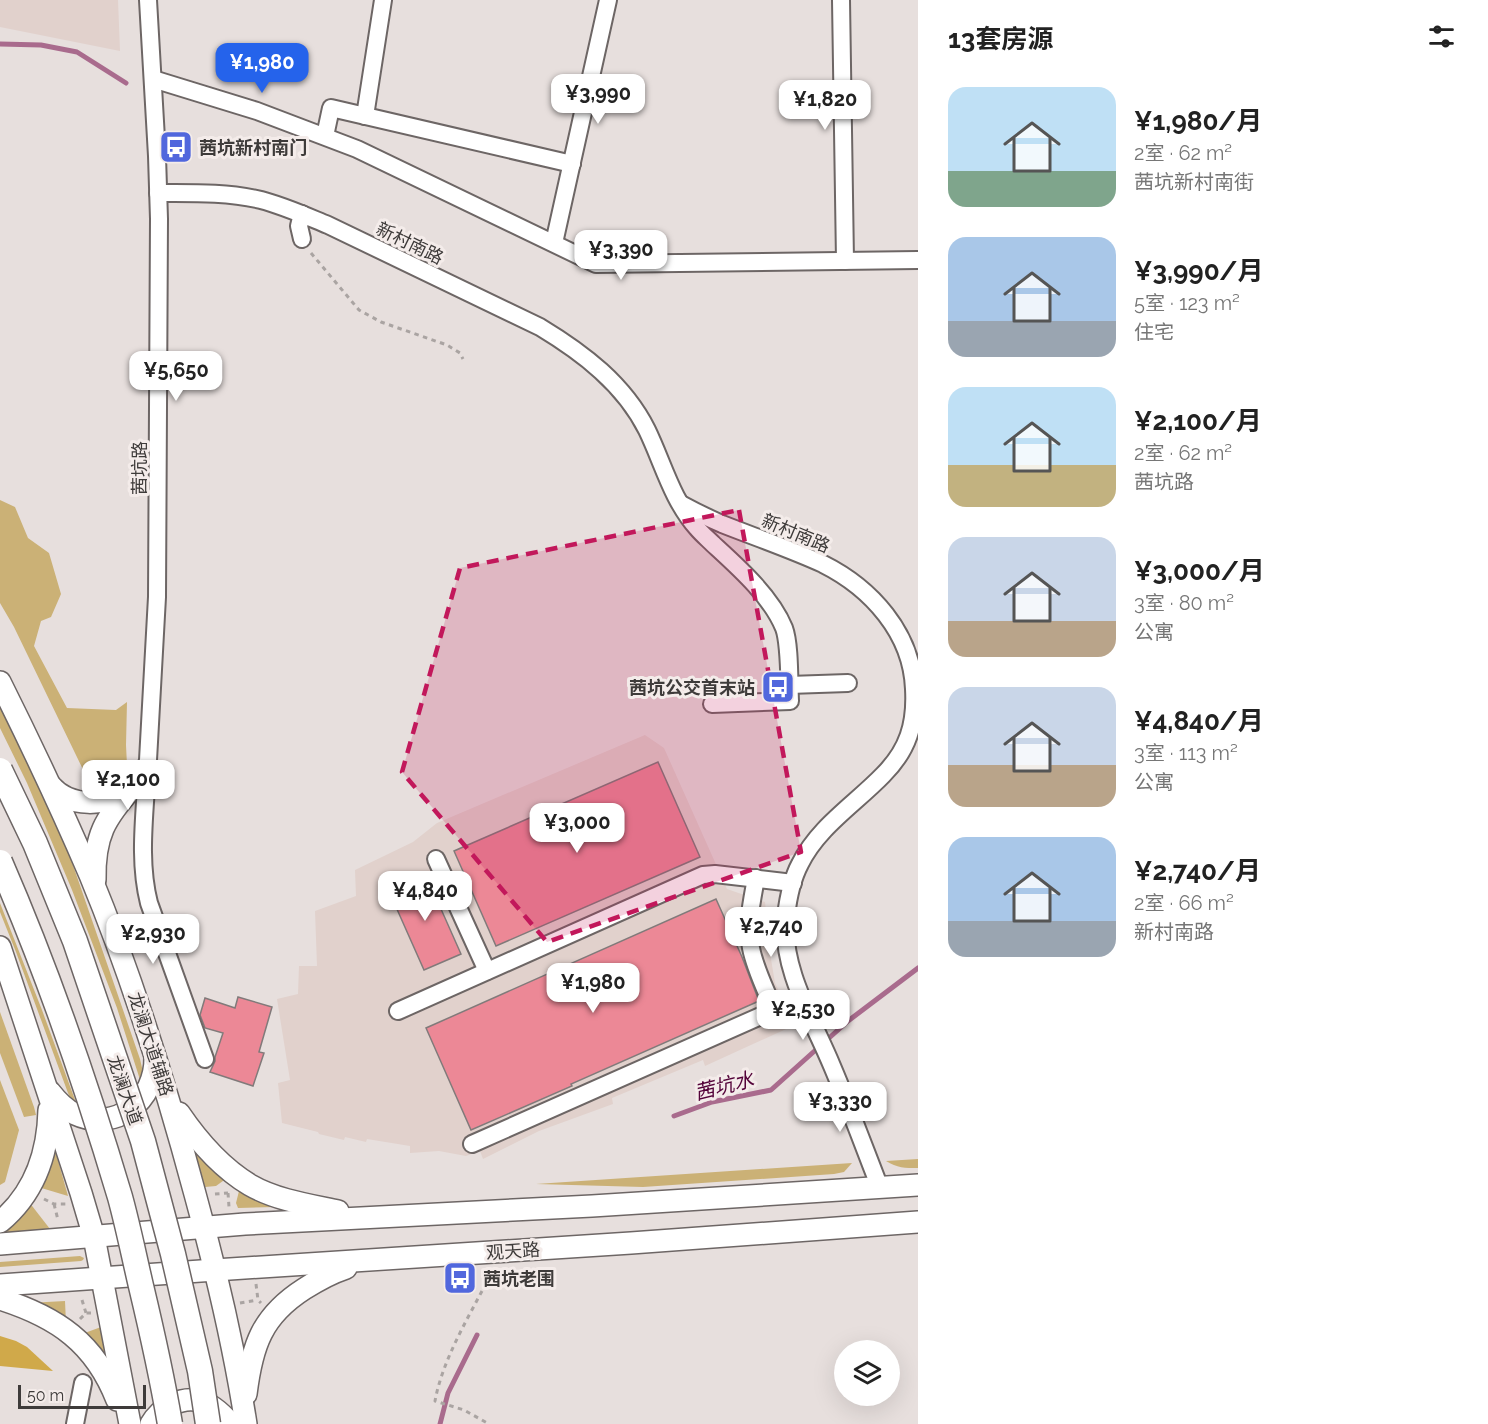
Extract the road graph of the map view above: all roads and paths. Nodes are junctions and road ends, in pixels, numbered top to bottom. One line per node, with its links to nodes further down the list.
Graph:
1 (148, 0): 5 (street, 茜坑路)
2 (383, 0): 6 (street)
3 (608, 0): 8 (street)
4 (841, 0): 14 (street)
5 (153, 79): 7 (street); 9 (street, 茜坑路)
6 (364, 116): 7 (street); 8 (street)
7 (325, 136): 12 (street)
8 (572, 164): 12 (street)
9 (158, 193): 10 (street, 新村南路); 21 (street, 茜坑路)
10 (302, 214): 11 (street); 16 (street, 新村南路)
11 (302, 238): 15 (path)
12 (554, 243): 14 (street)
13 (918, 260): 14 (street)
14 (845, 261)
15 (463, 359)
16 (680, 504): 19 (street); 28 (street, 新村南路)
17 (0, 682): 23 (main road, 龙澜大道辅路)
18 (848, 682): 19 (street)
19 (789, 685): 20 (street)
20 (712, 705)
21 (148, 760): 24 (street, 茜坑路); 34 (street)
22 (0, 770): 66 (highway, 龙澜大道, bridge)
23 (51, 786): 24 (main road); 29 (main road, 龙澜大道辅路)
24 (133, 787): 29 (main road)
25 (436, 859): 31 (street)
26 (0, 862): 65 (highway, 龙澜大道, bridge)
27 (756, 878): 28 (street); 31 (street); 37 (street)
28 (793, 883): 39 (street, 新村南路)
29 (99, 898): 33 (main road, 龙澜大道辅路)
30 (1, 951): 36 (main road)
31 (487, 971): 32 (street)
32 (398, 1011)
33 (155, 1053): 35 (main road, 龙澜大道辅路); 36 (main road)
34 (205, 1059)
35 (166, 1089): 43 (main road); 47 (main road, 龙澜大道辅路)
36 (48, 1092): 45 (main road); 48 (main road)
37 (472, 1144)
38 (918, 1185): 39 (main road)
39 (880, 1188): 43 (main road)
40 (207, 1194): 42 (path)
41 (70, 1203): 44 (path)
42 (229, 1209)
43 (389, 1216): 47 (main road)
44 (59, 1221)
45 (0, 1222)
46 (918, 1222): 50 (main road, 观天路)
47 (204, 1227): 48 (main road); 51 (main road, 龙澜大道辅路)
48 (94, 1237): 49 (main road); 52 (main road)
49 (0, 1244)
50 (380, 1260): 51 (main road, 观天路); 61 (main road)
51 (215, 1270): 52 (main road, 观天路); 61 (main road, 龙澜大道辅路)
52 (103, 1278): 54 (main road, 观天路); 63 (main road)
53 (256, 1282): 58 (path)
54 (0, 1285)
55 (482, 1291): 67 (path)
56 (0, 1299): 63 (main road)
57 (82, 1300): 59 (path)
58 (233, 1305)
59 (86, 1313)
60 (83, 1383): 62 (street)
61 (241, 1423): 64 (main road)
62 (75, 1424)
63 (128, 1424)
64 (151, 1424)
65 (170, 1424)
66 (208, 1424)
67 (489, 1424)

